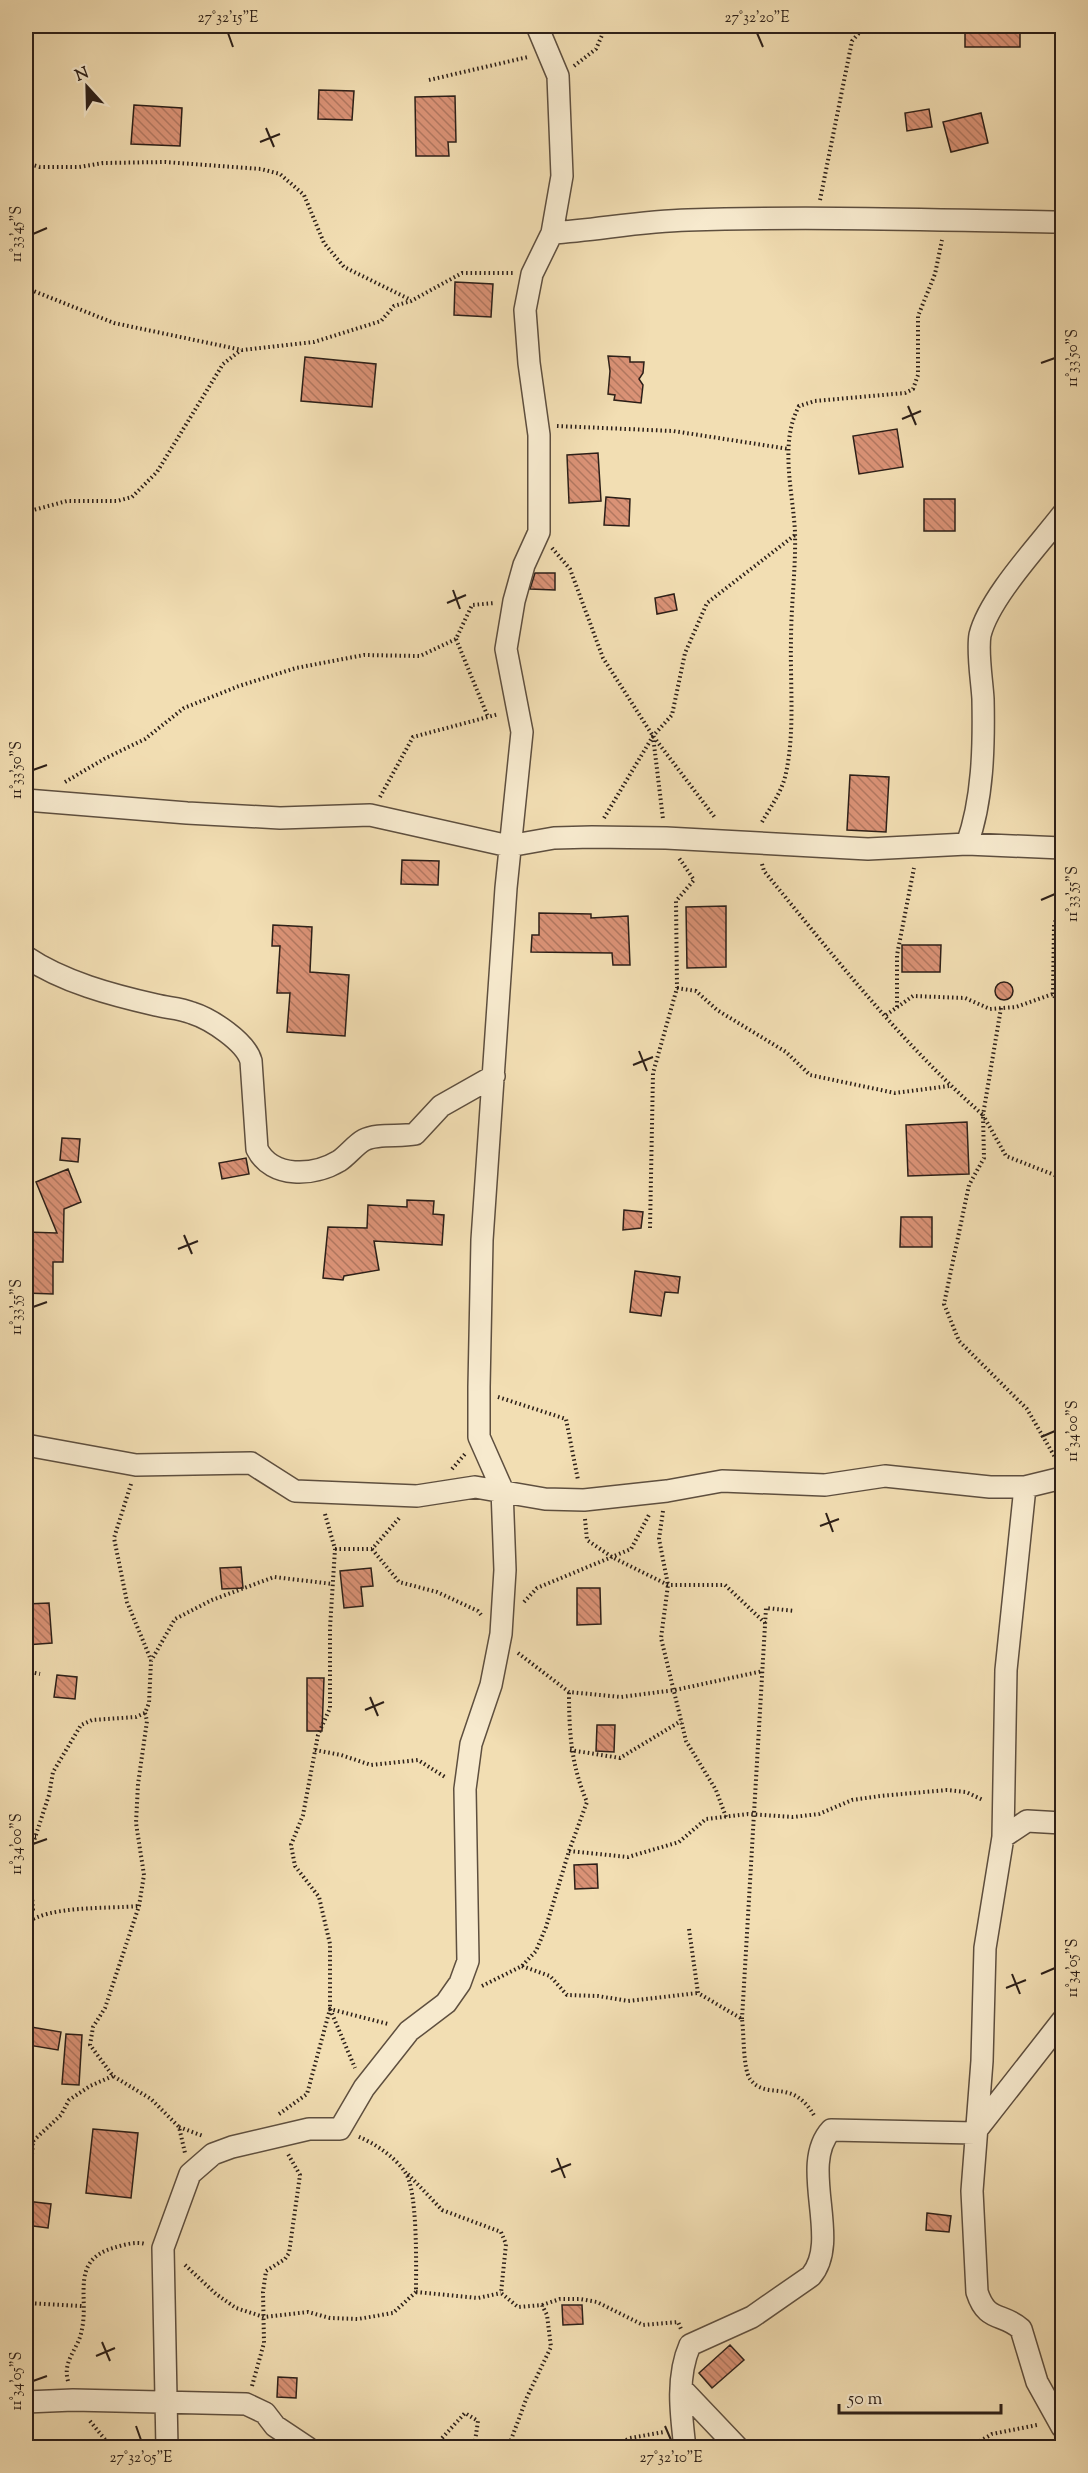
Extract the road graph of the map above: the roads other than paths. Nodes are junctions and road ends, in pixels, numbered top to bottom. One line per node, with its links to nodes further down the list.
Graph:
1 (537, 26): 3 (street)
2 (1062, 222): 3 (street)
3 (552, 233): 7 (street)
4 (1062, 515): 6 (street)
5 (26, 800): 7 (street)
6 (967, 844): 7 (street); 8 (street)
7 (509, 846): 10 (street)
8 (1062, 848)
9 (26, 957): 10 (street)
10 (494, 1076): 14 (street)
11 (26, 1445): 14 (street)
12 (1060, 1469): 13 (street)
13 (1025, 1487): 14 (street); 16 (street)
14 (502, 1489): 21 (street)
15 (1062, 1823): 16 (street)
16 (1003, 1837): 18 (street)
17 (1062, 2021): 18 (street)
18 (975, 2133): 19 (street); 22 (street)
19 (681, 2388): 23 (street); 26 (street)
20 (26, 2402): 21 (street)
21 (167, 2403): 24 (street); 25 (street)
22 (1060, 2423)
23 (684, 2438)
24 (167, 2448)
25 (308, 2448)
26 (738, 2448)

